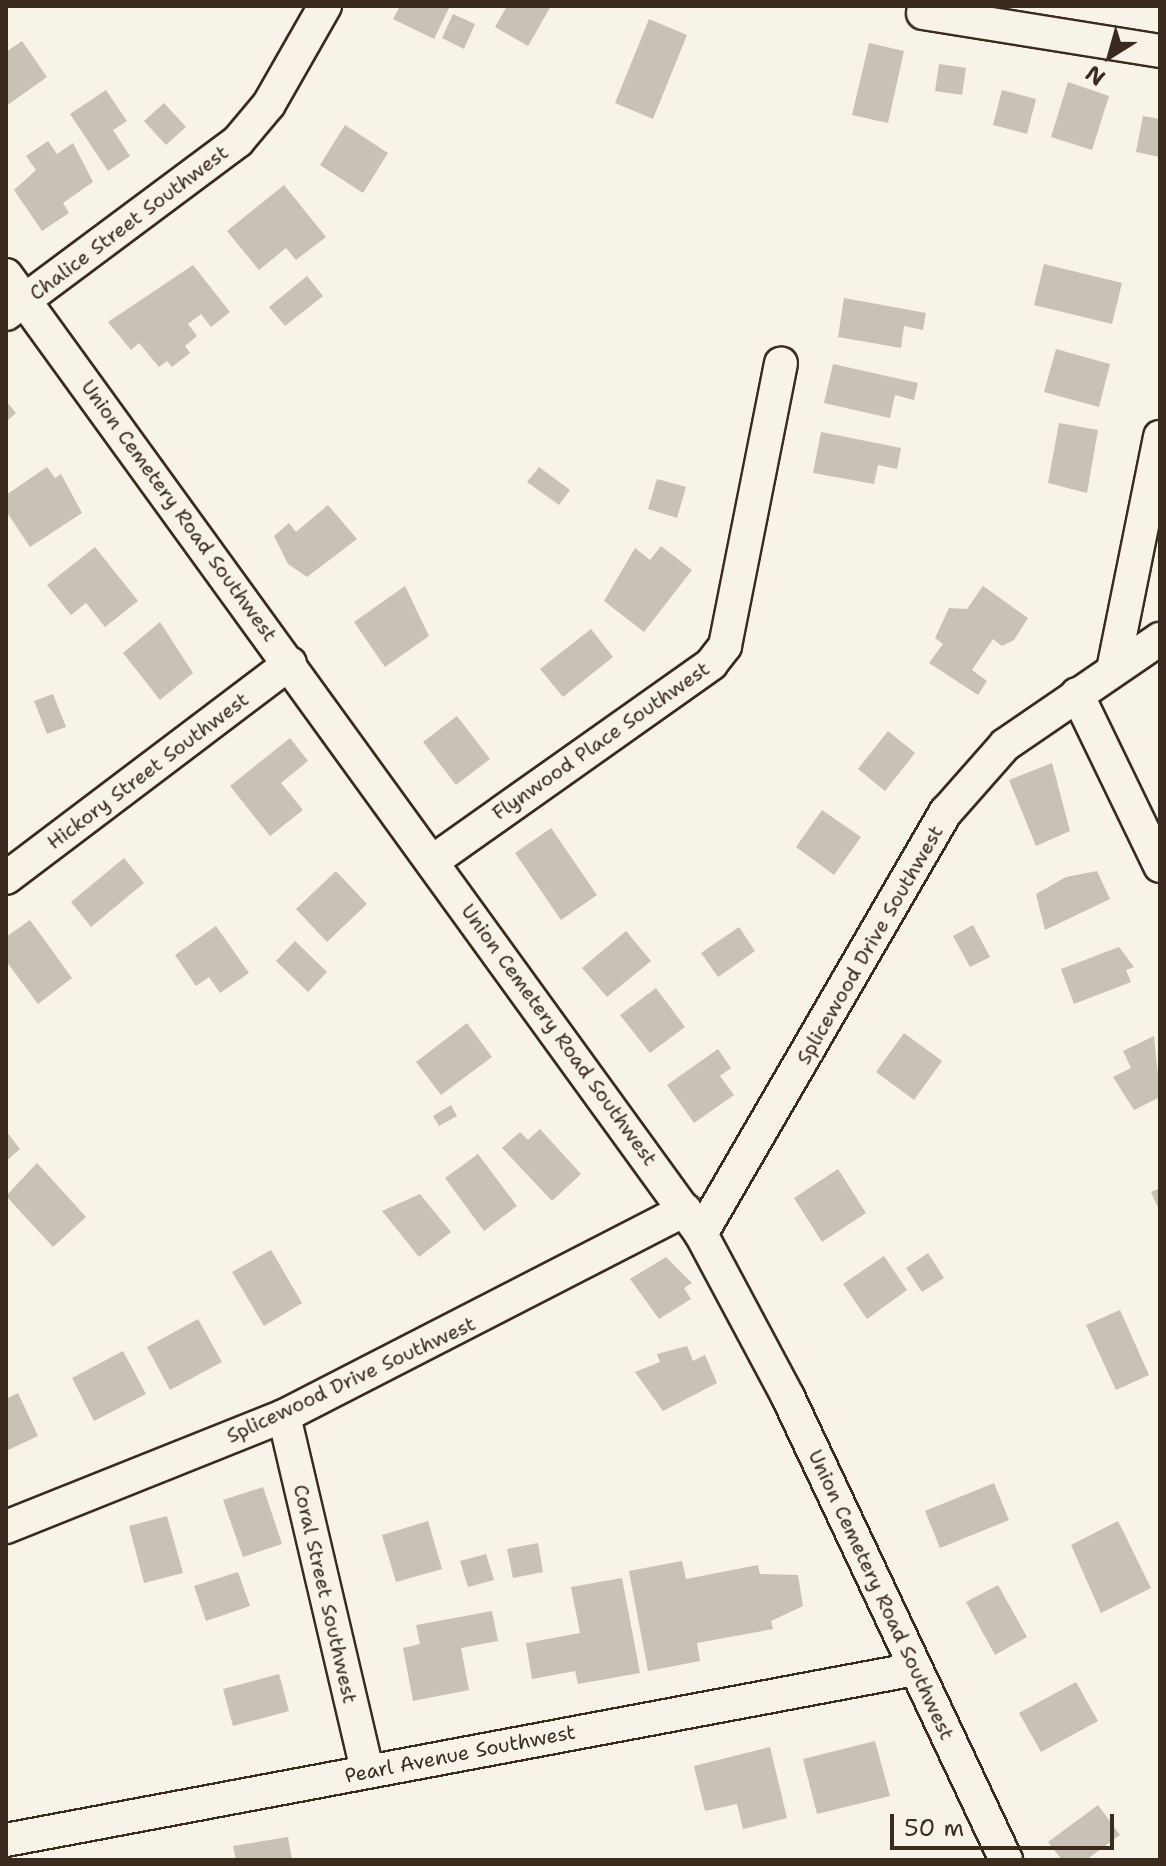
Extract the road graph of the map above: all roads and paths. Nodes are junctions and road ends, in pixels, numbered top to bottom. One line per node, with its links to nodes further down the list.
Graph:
1 (325, 6): 5 (street, Chalice Street Southwest)
2 (923, 13): 3 (street)
3 (1160, 51)
4 (6, 275): 5 (street, Union Cemetery Road Southwest)
5 (16, 307): 9 (street, Union Cemetery Road Southwest)
6 (781, 363): 12 (street, Flynwood Place Southwest)
7 (1160, 437): 10 (street)
8 (1160, 639): 10 (street, Splicewood Drive Southwest)
9 (290, 663): 12 (street, Union Cemetery Road Southwest); 14 (street, Hickory Street Southwest)
10 (1113, 670): 11 (street, Splicewood Drive Southwest)
11 (1077, 694): 13 (street); 15 (street, Splicewood Drive Southwest)
12 (433, 861): 15 (street, Union Cemetery Road Southwest)
13 (1160, 866)
14 (6, 878)
15 (693, 1222): 16 (street, Splicewood Drive Southwest); 18 (street, Union Cemetery Road Southwest)
16 (284, 1416): 17 (street, Splicewood Drive Southwest); 19 (street, Coral Street Southwest)
17 (6, 1527)
18 (915, 1669): 19 (street, Pearl Avenue Southwest); 21 (street, Union Cemetery Road Southwest)
19 (367, 1771): 20 (street, Pearl Avenue Southwest)
20 (6, 1840)
21 (1006, 1860)

